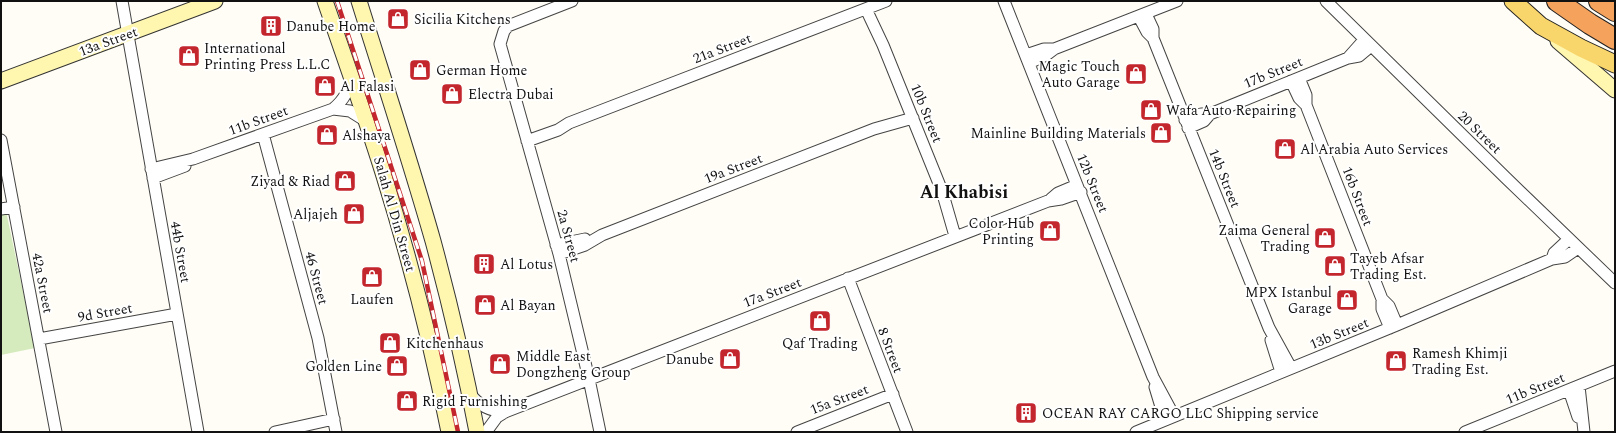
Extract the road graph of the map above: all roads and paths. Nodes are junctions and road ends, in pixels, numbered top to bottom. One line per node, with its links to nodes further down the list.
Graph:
1 (118, 1): 19 (street, 44b Street)
2 (122, 1): 19 (street, 44b Street)
3 (216, 1): 19 (main road, 13a Street)
4 (325, 1): 24 (main road, Salah Al Din Street)
5 (350, 1): 28 (main road)
6 (358, 1): 28 (main road, Salah Al Din Street)
7 (572, 1): 34 (street, 2a Street)
8 (886, 1): 15 (street, 21a Street)
9 (1004, 1): 22 (street, 12b Street)
10 (1177, 1): 17 (street)
11 (1326, 1): 21 (street, 20 Street)
12 (1513, 1): 18 (main road)
13 (1557, 1): 20 (highway)
14 (1599, 1): 16 (highway)
15 (869, 8): 30 (street, 10b Street); 34 (street, 21a Street)
16 (1615, 11)
17 (1143, 15): 22 (street); 32 (street, 14b Street)
18 (1541, 26): 23 (main road); 27 (main road)
19 (126, 34): 26 (main road, 13a Street); 36 (street, 44b Street)
20 (1615, 39)
21 (1367, 43): 25 (street, 17b Street); 41 (street, 20 Street)
22 (1027, 59): 37 (street, 12b Street)
23 (1615, 64)
24 (351, 75): 29 (street, 11b Street); 31 (main road, Salah Al Din Street)
25 (1295, 80): 32 (street, 17b Street); 48 (street, 16b Street)
26 (1, 81)
27 (1615, 90)
28 (390, 100): 54 (main road, Salah Al Din Street)
29 (333, 109): 31 (street, 11b Street); 33 (street, 11b Street)
30 (911, 114): 40 (street, 10b Street); 43 (street, 19a Street)
31 (366, 121): 65 (main road, Salah Al Din Street)
32 (1187, 124): 50 (street, 14b Street)
33 (263, 134): 36 (street, 11b Street); 58 (street, 46 Street)
34 (526, 138): 43 (street, 2a Street)
35 (1, 140): 38 (street, 42a Street)
36 (152, 173): 47 (street, 44b Street)
37 (1079, 188): 40 (street, 17a Street); 57 (street, 12b Street)
38 (14, 207): 39 (street); 49 (street, 42a Street)
39 (1, 209)
40 (960, 235): 45 (street, 17a Street)
41 (1569, 239): 42 (street, 20 Street); 44 (street, 13b Street)
42 (1578, 248): 44 (street, 13b Street); 46 (street, 20 Street)
43 (558, 250): 52 (street, 2a Street)
44 (1552, 259): 48 (street, 13b Street)
45 (848, 278): 52 (street, 17a Street); 55 (street, 8 Street)
46 (1615, 283)
47 (177, 314): 49 (street, 9d Street); 62 (street, 44b Street)
48 (1394, 327): 50 (street, 13b Street)
49 (39, 339): 61 (street, 42a Street)
50 (1286, 370): 57 (street, 13b Street)
51 (1615, 371): 53 (street, 11b Street)
52 (589, 379): 56 (street, 17a Street); 68 (street, 2a Street)
53 (1574, 388): 59 (street, 11b Street); 60 (street)
54 (469, 393): 56 (street); 66 (main road, Salah Al Din Street)
55 (893, 394): 69 (street, 15a Street); 70 (street, 8 Street)
56 (505, 412): 67 (street, 17a Street)
57 (1170, 418): 71 (street, 13b Street)
58 (334, 419): 63 (street); 64 (street, 46 Street)
59 (1482, 429): 72 (street, 11b Street)
60 (1584, 430)
61 (56, 432)
62 (198, 432)
63 (275, 432)
64 (336, 432)
65 (449, 432)
66 (477, 432)
67 (486, 432)
68 (600, 432)
69 (797, 432)
70 (907, 432)
71 (1136, 432)
72 (1466, 432)

